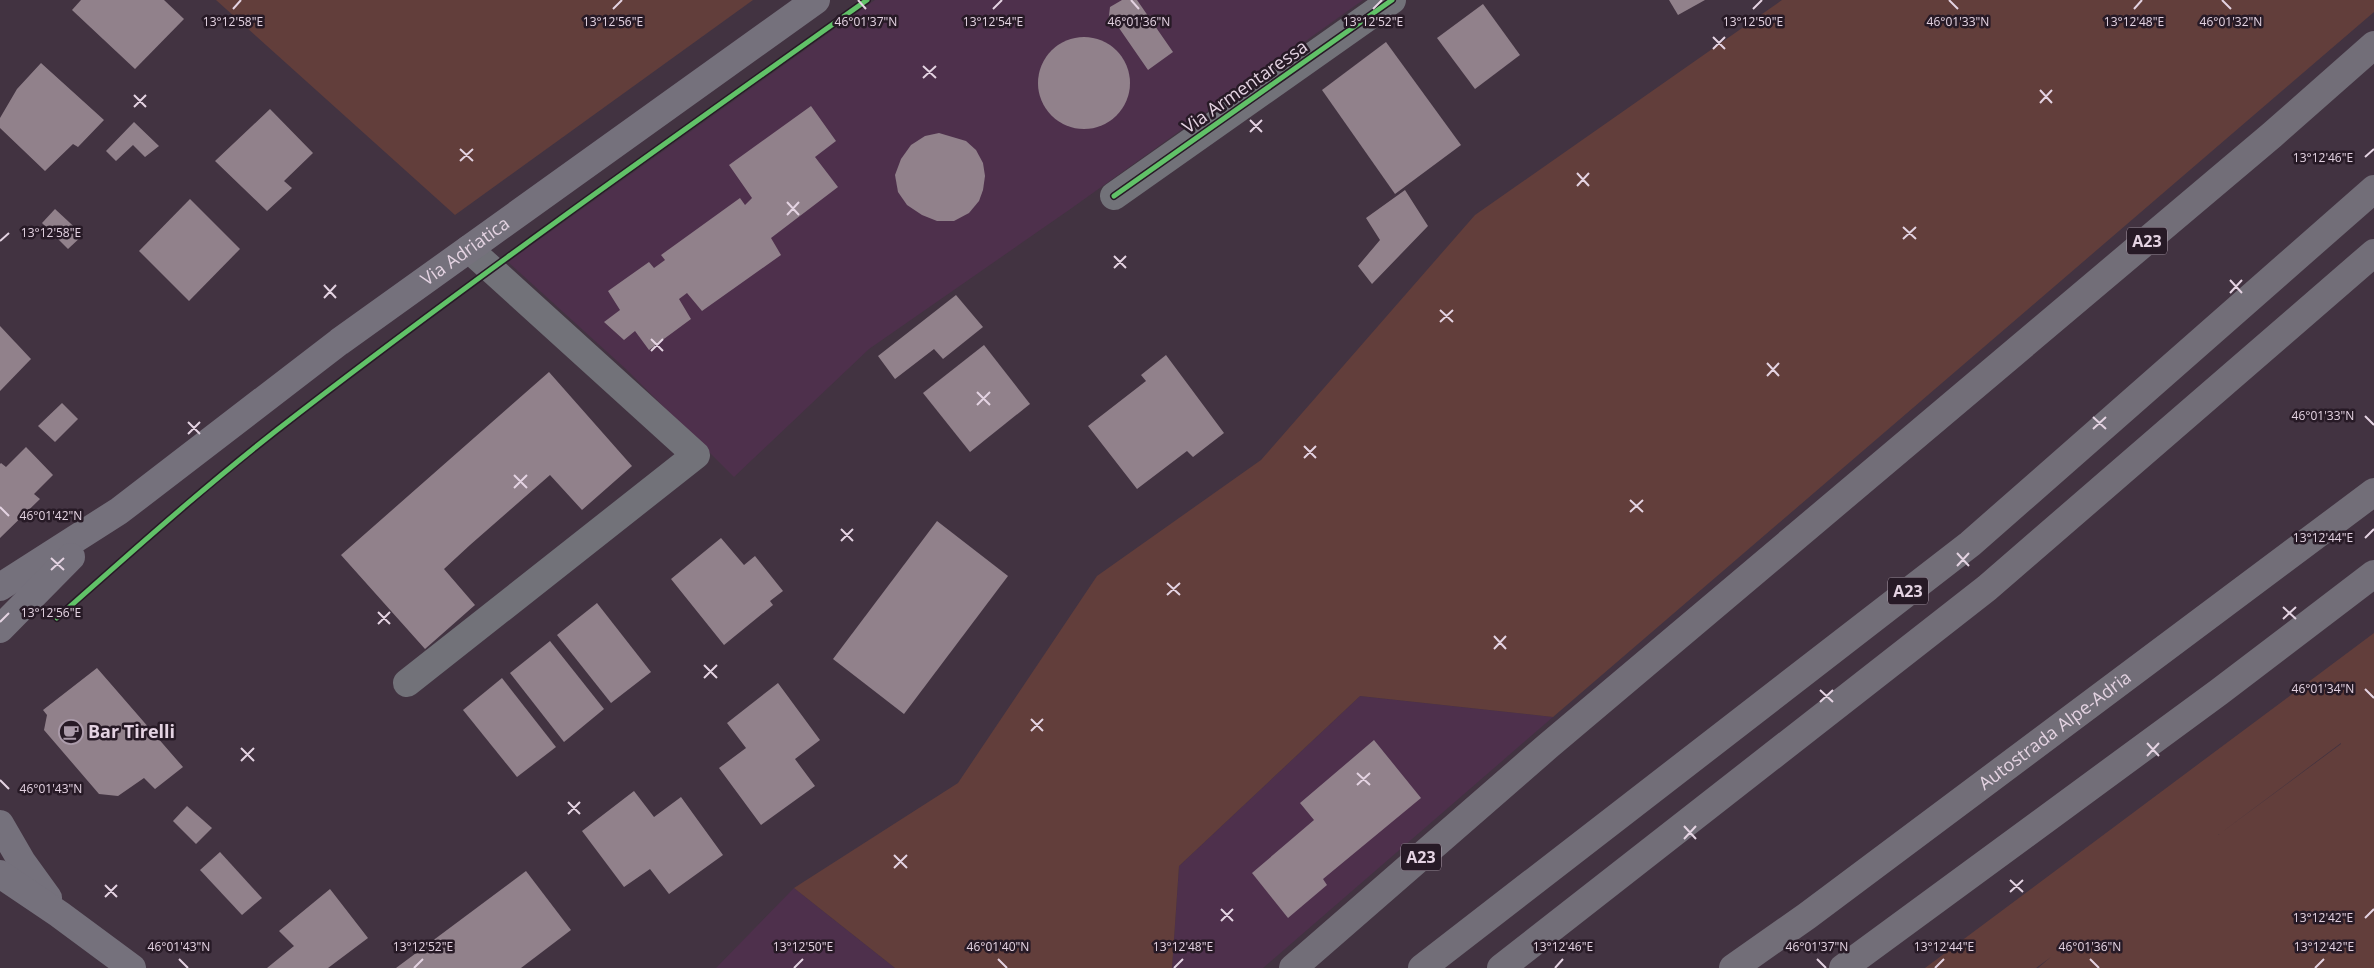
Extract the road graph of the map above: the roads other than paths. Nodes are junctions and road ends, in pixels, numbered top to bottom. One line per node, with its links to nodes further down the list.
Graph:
1 (816, 0): 6 (main road, Via Adriatica)
2 (1392, 0): 5 (street, Via Armentaressa)
3 (2374, 45): 18 (highway, A23)
4 (2374, 189): 19 (highway, A23)
5 (1114, 196)
6 (469, 249): 9 (main road, Via Adriatica); 13 (street)
7 (2374, 253): 20 (highway, A23)
8 (2374, 492): 21 (highway, Autostrada Alpe-Adria)
9 (119, 510): 11 (main road, Via Adriatica); 12 (main road, Via Adriatica)
10 (2374, 574): 22 (highway)
11 (1, 586)
12 (0, 629)
13 (407, 682)
14 (0, 824): 16 (main road)
15 (0, 874): 16 (main road)
16 (59, 914): 17 (main road)
17 (132, 968)
18 (1293, 968)
19 (1422, 968)
20 (1501, 968)
21 (1733, 968)
22 (1843, 968)

